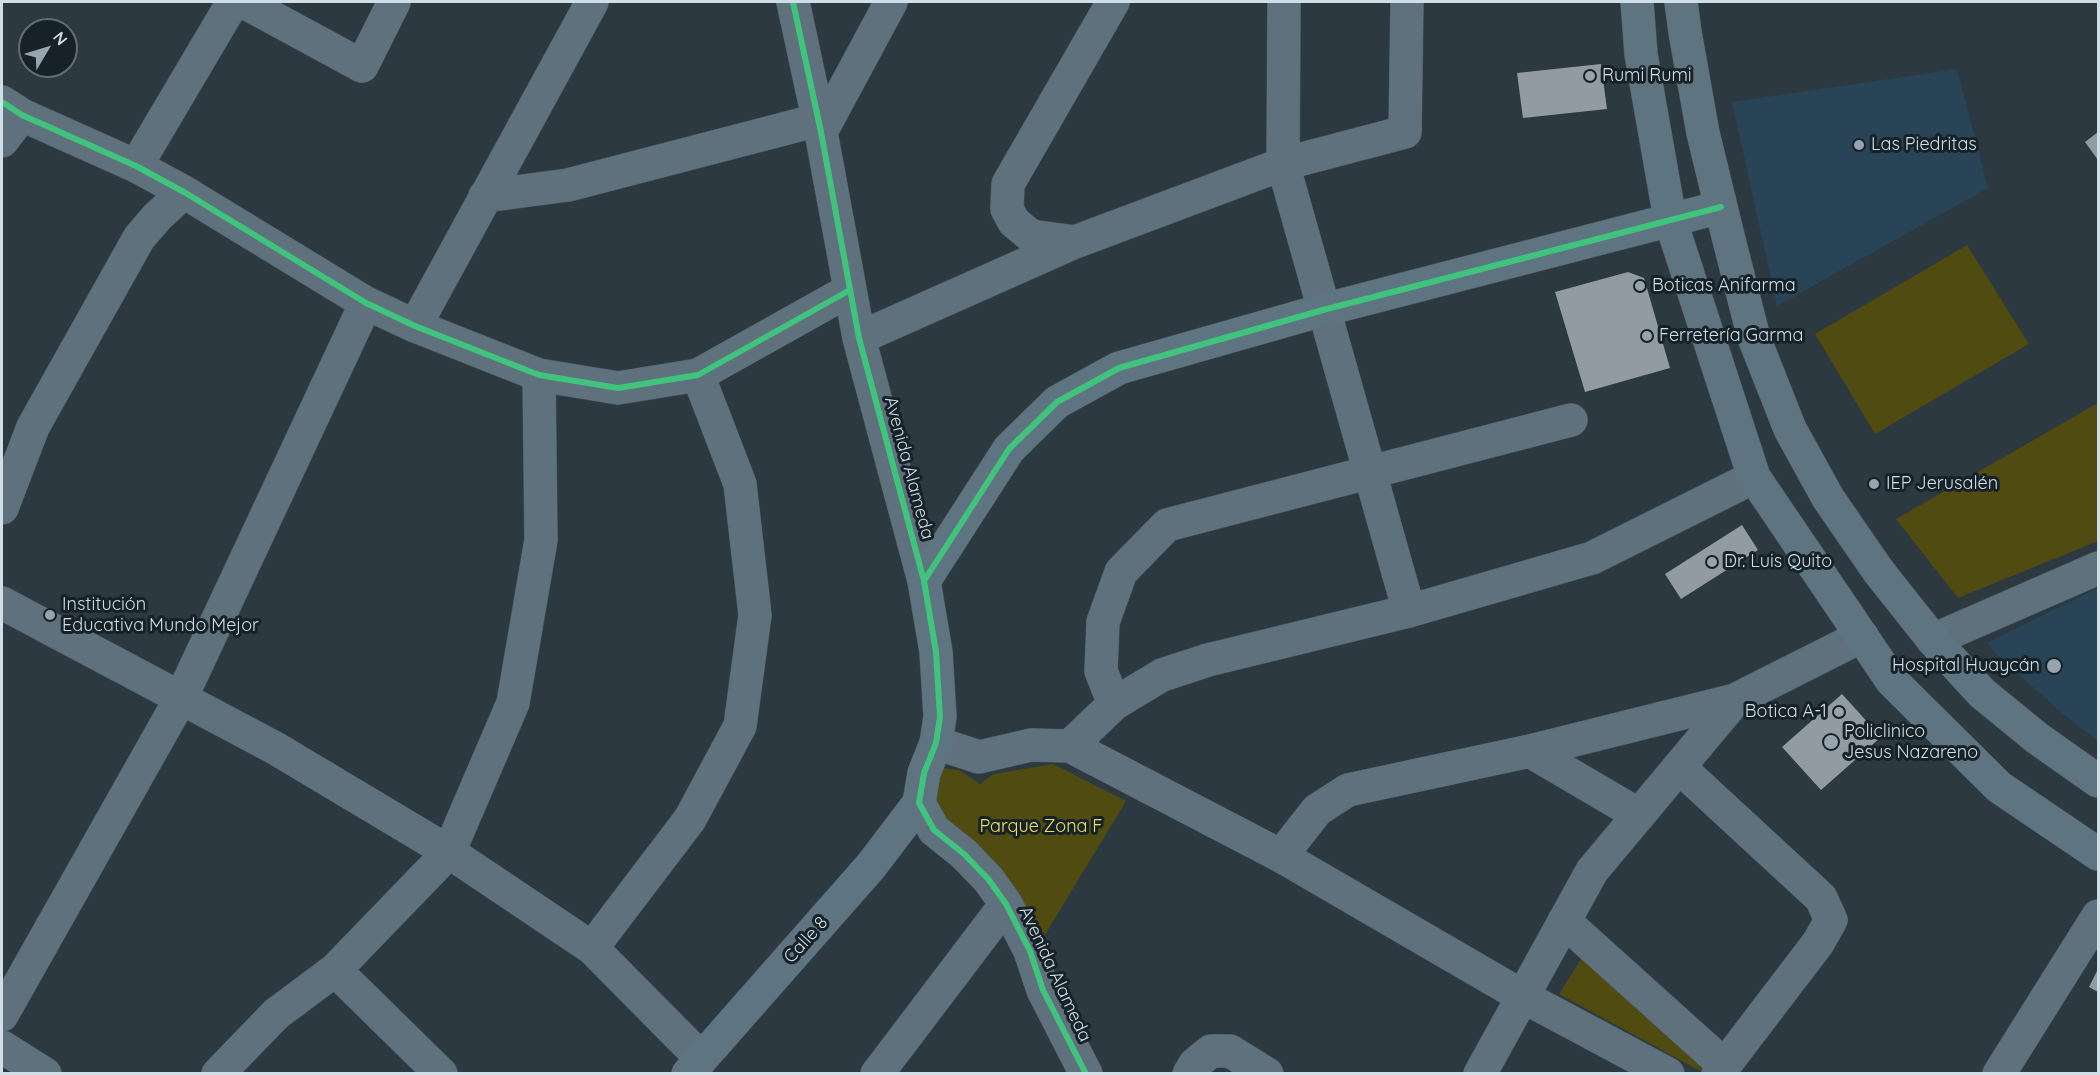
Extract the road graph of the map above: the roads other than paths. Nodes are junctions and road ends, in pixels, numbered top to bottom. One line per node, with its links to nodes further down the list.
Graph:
1 (233, 2): 16 (street)
2 (244, 2): 3 (street)
3 (394, 2)
4 (592, 2): 18 (street)
5 (790, 2): 13 (street, Avenida Alameda)
6 (891, 2): 13 (street)
7 (1113, 2): 21 (street)
8 (1284, 2): 15 (street)
9 (1407, 2): 15 (street)
10 (1636, 2): 20 (main road)
11 (1682, 2): 19 (main road)
12 (12, 109): 14 (street); 16 (street)
13 (819, 126): 18 (street); 22 (street, Avenida Alameda)
14 (2, 141)
15 (1283, 164): 21 (street); 24 (street)
16 (135, 166): 17 (street)
17 (184, 192): 23 (street); 32 (street)
18 (485, 196): 25 (street)
19 (1721, 207): 20 (main road); 38 (main road)
20 (1670, 219): 24 (main road); 31 (main road)
21 (1075, 242): 26 (street)
22 (850, 290): 26 (street, Avenida Alameda); 28 (street)
23 (366, 303): 25 (street); 39 (street)
24 (1323, 310): 30 (street); 34 (main road)
25 (415, 326): 27 (street)
26 (859, 338): 34 (street, Avenida Alameda)
27 (539, 375): 28 (street); 49 (street)
28 (698, 375): 55 (street)
29 (1571, 420): 30 (street)
30 (1369, 472): 36 (street); 41 (street)
31 (1754, 477): 36 (street); 37 (main road)
32 (2, 508)
33 (2098, 568): 38 (street)
34 (924, 581): 42 (main road, Avenida Alameda)
35 (2, 603): 39 (street)
36 (1409, 611): 41 (street)
37 (1862, 636): 40 (street); 50 (main road)
38 (1933, 640): 46 (main road)
39 (181, 698): 49 (street); 58 (street)
40 (1735, 700): 44 (street); 45 (street)
41 (1114, 704): 43 (street)
42 (936, 743): 43 (street); 47 (main road, Avenida Alameda)
43 (1070, 746): 51 (street)
44 (1530, 751): 48 (street); 51 (street)
45 (1679, 767): 48 (street); 61 (street)
46 (2098, 781)
47 (919, 803): 52 (street, Avenida Alameda); 60 (main road, Calle 8)
48 (1639, 815): 54 (street)
49 (448, 852): 55 (street); 56 (street)
50 (2098, 854)
51 (1281, 856): 57 (street)
52 (1006, 904): 66 (street); 67 (street, Avenida Alameda)
53 (2098, 916): 62 (street)
54 (1564, 921): 57 (street); 61 (street)
55 (592, 948): 60 (street)
56 (335, 970): 64 (street); 65 (street)
57 (1522, 996): 70 (street); 71 (street)
58 (2, 1015)
59 (2, 1047): 63 (street)
60 (695, 1066)
61 (1721, 1069)
62 (2012, 1070)
63 (45, 1074)
64 (218, 1074)
65 (441, 1074)
66 (877, 1074)
67 (1086, 1074)
68 (1190, 1074): 69 (street)
69 (1267, 1074)
70 (1480, 1074)
71 (1668, 1074)

